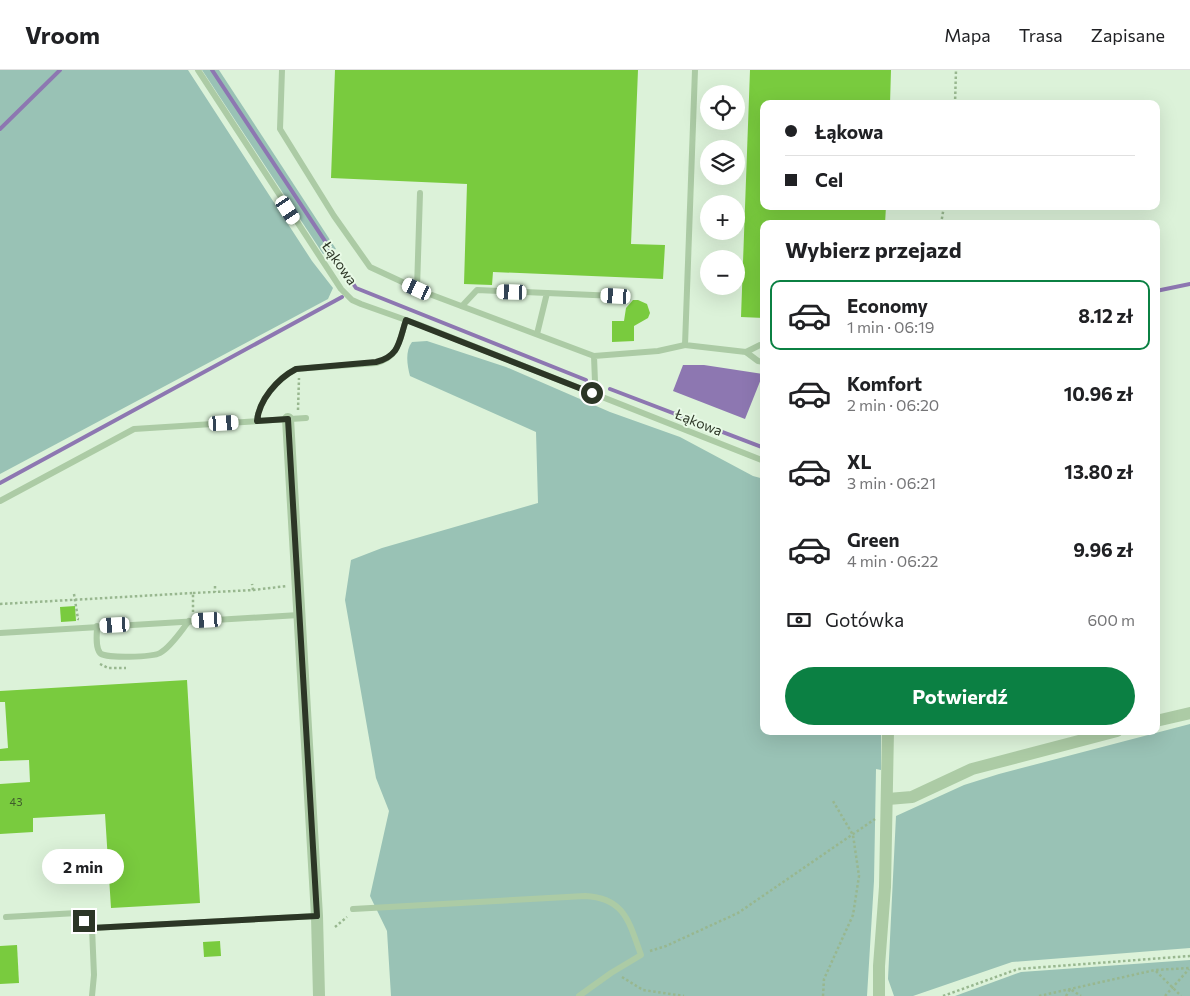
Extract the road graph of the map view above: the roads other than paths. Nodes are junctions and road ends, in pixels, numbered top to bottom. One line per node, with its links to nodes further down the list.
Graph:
1 (198, 70): 9 (lane, Łąkowa)
2 (282, 70): 5 (lane)
3 (695, 70): 11 (lane)
4 (420, 193): 5 (lane)
5 (417, 289): 8 (lane)
6 (547, 293): 7 (lane); 8 (lane); 10 (lane)
7 (616, 296)
8 (462, 306): 10 (lane)
9 (406, 320): 16 (lane, Łąkowa); 19 (lane)
10 (537, 334): 14 (lane)
11 (686, 345): 13 (lane); 14 (lane)
12 (760, 345): 13 (lane)
13 (746, 352): 15 (lane)
14 (594, 356): 16 (lane)
15 (760, 361)
16 (592, 393): 20 (lane, Łąkowa)
17 (306, 418): 18 (lane)
18 (292, 419): 19 (lane); 22 (street)
19 (257, 421): 21 (lane)
20 (760, 459)
21 (0, 501)
22 (299, 615): 23 (lane); 32 (street)
23 (189, 621): 24 (lane); 24 (lane)
24 (97, 626): 25 (lane)
25 (0, 633)
26 (1190, 713): 27 (street)
27 (1160, 720)
28 (888, 735): 30 (street)
29 (1102, 735): 30 (street)
30 (888, 799): 38 (street)
31 (352, 909): 37 (lane)
32 (317, 916): 34 (lane); 36 (street)
33 (6, 917): 34 (lane)
34 (92, 928): 35 (lane)
35 (92, 996)
36 (319, 996)
37 (579, 996)
38 (879, 996)

